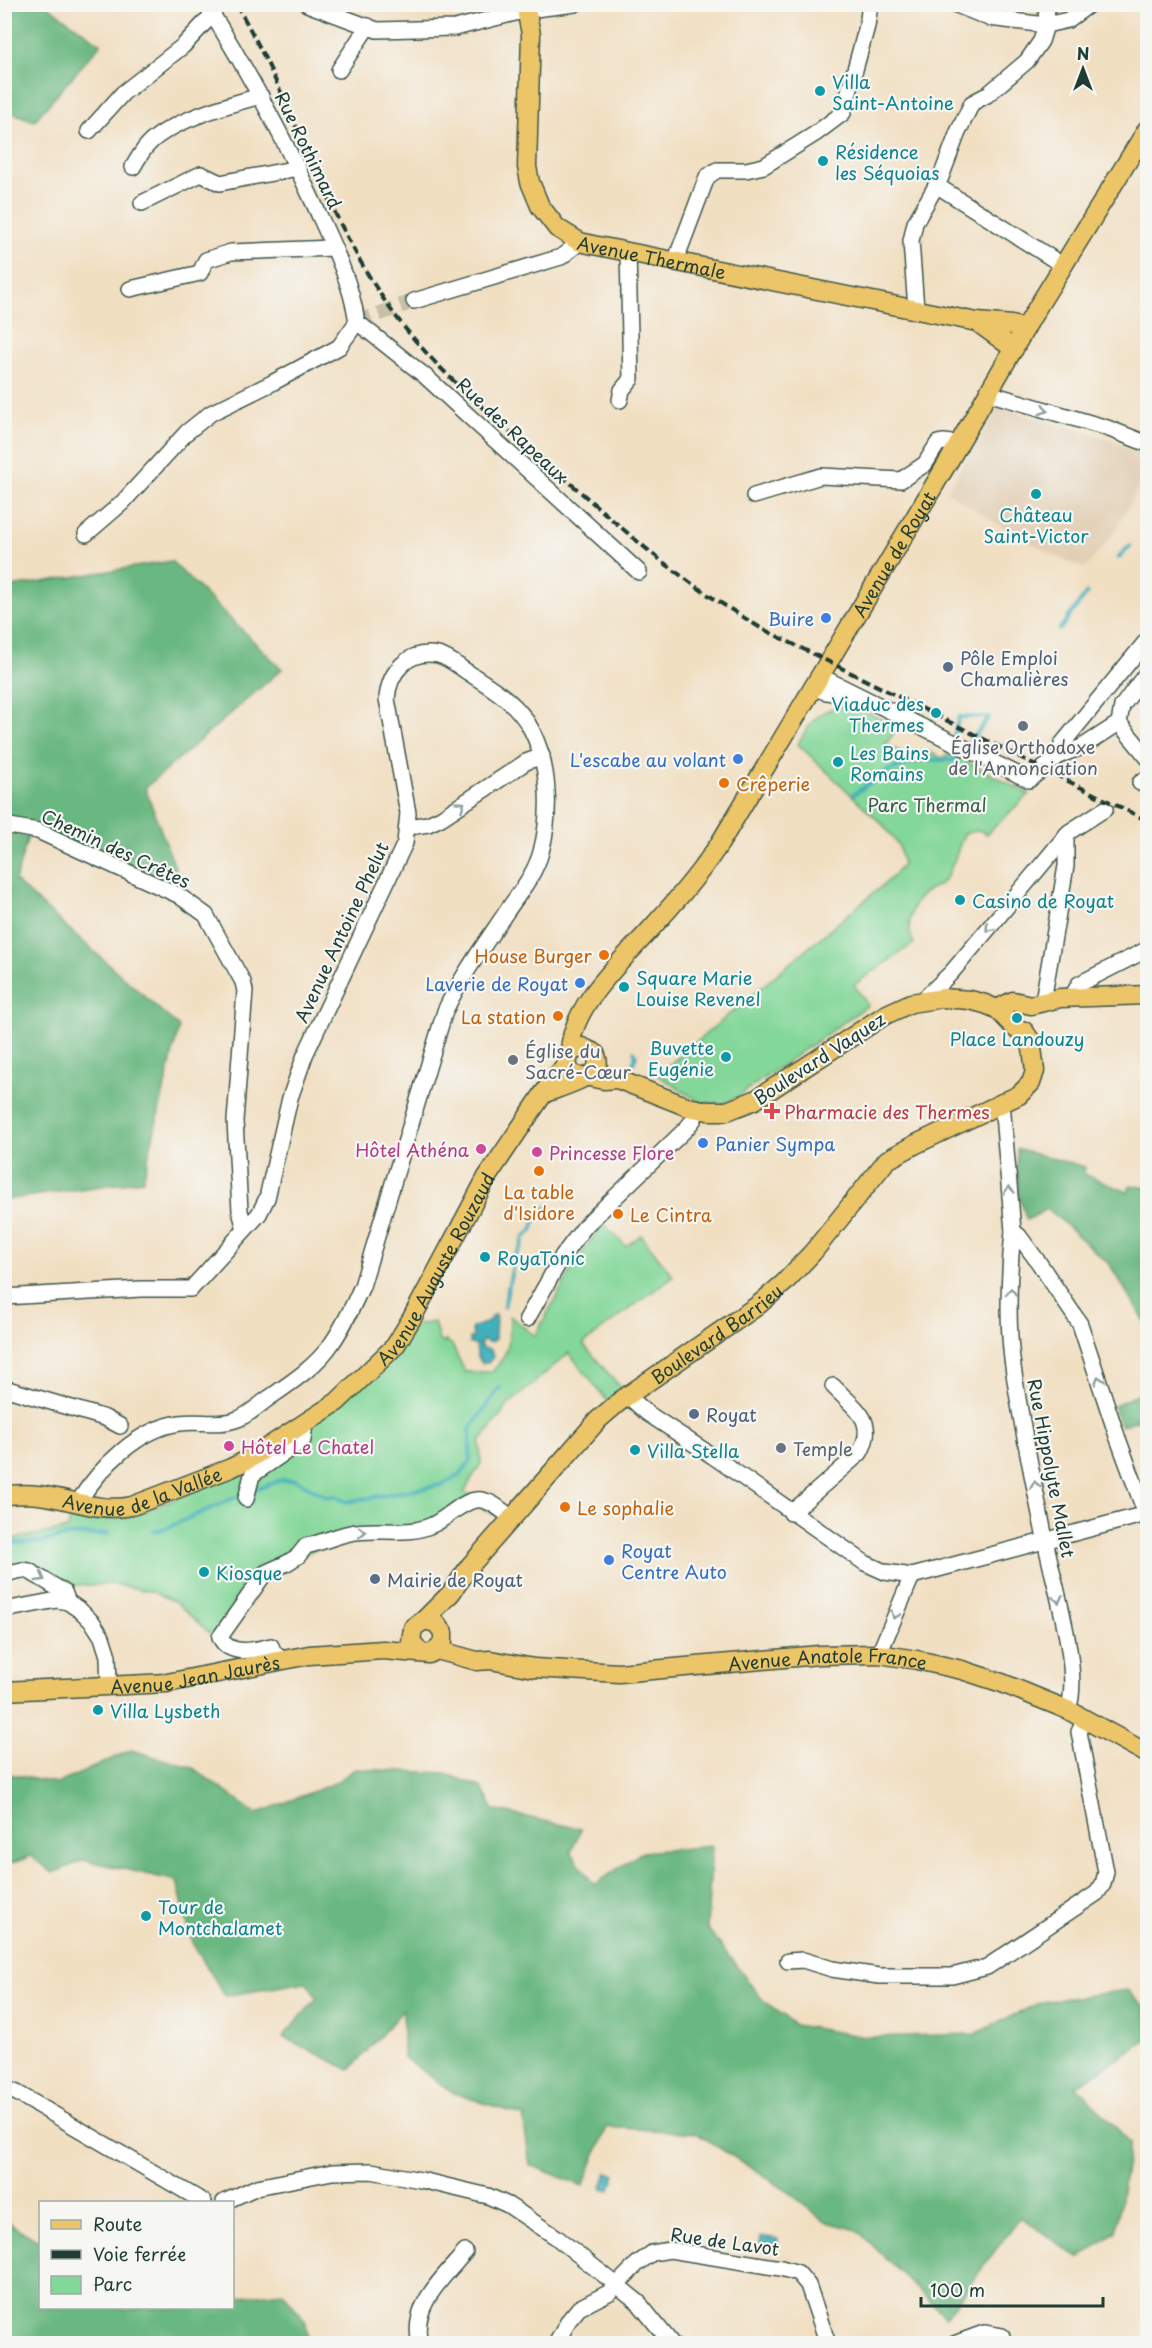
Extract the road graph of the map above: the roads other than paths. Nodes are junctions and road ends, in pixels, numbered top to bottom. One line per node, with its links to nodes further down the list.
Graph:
1 (307, 4): 9 (street)
2 (575, 4): 7 (street)
3 (870, 4): 22 (street)
4 (954, 4): 10 (street)
5 (1047, 4): 10 (street)
6 (1090, 4): 10 (street)
7 (526, 7): 9 (street); 19 (main road, Avenue Thermale)
8 (209, 10): 12 (street, Rue Rothimard); 14 (street)
9 (368, 26): 11 (street)
10 (1046, 26): 17 (street)
11 (339, 70)
12 (261, 96): 15 (street); 16 (street, Rue Rothimard)
13 (1148, 128): 23 (main road, Avenue de Royat)
14 (90, 130)
15 (133, 167)
16 (298, 168): 18 (street); 20 (street, Rue Rothimard)
17 (936, 185): 23 (street); 26 (street)
18 (142, 203)
19 (580, 242): 21 (main road, Avenue Thermale); 25 (street)
20 (334, 248): 24 (street); 27 (street, Rue Rothimard)
21 (628, 251): 22 (main road, Avenue Thermale); 32 (street)
22 (675, 262): 26 (main road, Avenue Thermale)
23 (1064, 266): 29 (main road, Avenue de Royat)
24 (130, 289)
25 (414, 301)
26 (916, 309): 28 (main road, Avenue Thermale)
27 (357, 322): 36 (street); 37 (street, Rue des Rapeaux)
28 (977, 322): 29 (main road, Avenue Thermale); 30 (main road, Avenue Thermale)
29 (1025, 329): 30 (main road, Avenue de Royat)
30 (1014, 349): 31 (main road, Avenue de Royat)
31 (988, 393): 33 (main road, Avenue de Royat); 34 (street, one-way to 34)
32 (620, 400)
33 (958, 444): 35 (street); 40 (main road, Avenue de Royat)
34 (1148, 444)
35 (754, 496)
36 (86, 534)
37 (639, 572)
38 (1148, 639): 42 (street)
39 (1148, 671): 41 (street)
40 (817, 681): 42 (street); 57 (main road, Avenue de Royat)
41 (1119, 723): 42 (street); 44 (street)
42 (1060, 755)
43 (542, 756): 47 (street, one-way to 43); 47 (street, Avenue Antoine Phelut); 76 (street, Avenue Antoine Phelut)
44 (1148, 758)
45 (1105, 809): 48 (street)
46 (4, 825): 63 (street, Chemin des Crêtes)
47 (408, 827): 63 (street, Avenue Antoine Phelut)
48 (1066, 835): 52 (street, one-way to 52); 53 (street)
49 (1148, 949): 51 (street)
50 (1148, 995): 51 (main road)
51 (1072, 997): 53 (main road)
52 (924, 999): 54 (main road, Boulevard Vaquez); 62 (main road, Boulevard Vaquez)
53 (1037, 1003): 54 (main road); 55 (main road)
54 (997, 1009): 55 (main road, Boulevard Vaquez)
55 (1015, 1028): 56 (main road, Boulevard Vaquez)
56 (1031, 1051): 61 (main road, Boulevard Barrieu)
57 (581, 1056): 58 (main road); 58 (main road); 59 (main road); 60 (main road, Avenue Auguste Rouzaud)
58 (586, 1077): 59 (main road); 60 (main road)
59 (617, 1079): 62 (main road, Boulevard Vaquez)
60 (543, 1094): 70 (main road, Avenue Auguste Rouzaud)
61 (1002, 1103): 64 (street, Rue Hippolyte Mallet, one-way to 61); 69 (main road, Boulevard Barrieu)
62 (697, 1110): 66 (street)
63 (245, 1229): 65 (street, Avenue Antoine Phelut)
64 (1013, 1231): 77 (street, one-way to 64); 80 (street, Rue Hippolyte Mallet, one-way to 64)
65 (4, 1297)
66 (527, 1319)
67 (833, 1386): 78 (street)
68 (4, 1388): 71 (street)
69 (628, 1396): 78 (street); 79 (main road, Boulevard Barrieu)
70 (304, 1424): 74 (street); 76 (main road, Avenue de la Vallée)
71 (120, 1426)
72 (24, 1494): 73 (main road, Avenue de la Vallée); 75 (street); 76 (main road, Avenue de la Vallée)
73 (4, 1495)
74 (246, 1499)
75 (4, 1502)
76 (78, 1502)
77 (1146, 1510): 80 (street)
78 (791, 1513): 82 (street)
79 (512, 1518): 85 (main road, Boulevard Barrieu); 89 (street, one-way to 79)
80 (1046, 1542): 82 (street); 93 (street, Rue Hippolyte Mallet, one-way to 93)
81 (4, 1574): 83 (street, one-way to 83)
82 (912, 1576): 88 (street, one-way to 88)
83 (68, 1602): 84 (street); 91 (street)
84 (4, 1610)
85 (429, 1628): 86 (main road, Avenue Jean Jaurès); 87 (main road, Boulevard Barrieu); 87 (main road); 90 (main road, Avenue Anatole France)
86 (383, 1650): 87 (main road, Avenue Jean Jaurès); 89 (main road, Avenue Jean Jaurès)
87 (429, 1651): 90 (main road, Avenue Anatole France)
88 (879, 1654): 90 (main road, Avenue Anatole France); 93 (main road, Avenue Anatole France)
89 (282, 1659): 91 (main road, Avenue Jean Jaurès)
90 (490, 1660)
91 (109, 1686): 92 (main road, Avenue Jean Jaurès)
92 (4, 1691)
93 (1068, 1710): 94 (main road, Avenue Anatole France)
94 (1085, 1719): 95 (main road, Avenue Anatole France); 96 (street)
95 (1148, 1754)
96 (788, 1961)
97 (4, 2088): 98 (street)
98 (202, 2201)
99 (226, 2201): 101 (street)
100 (465, 2252): 103 (street)
101 (618, 2286): 104 (street, Rue de Lavot); 105 (street); 106 (street, Rue de Lavot)
102 (1002, 2336): 107 (street)
103 (420, 2343)
104 (556, 2343)
105 (672, 2343)
106 (828, 2343)
107 (954, 2343)

